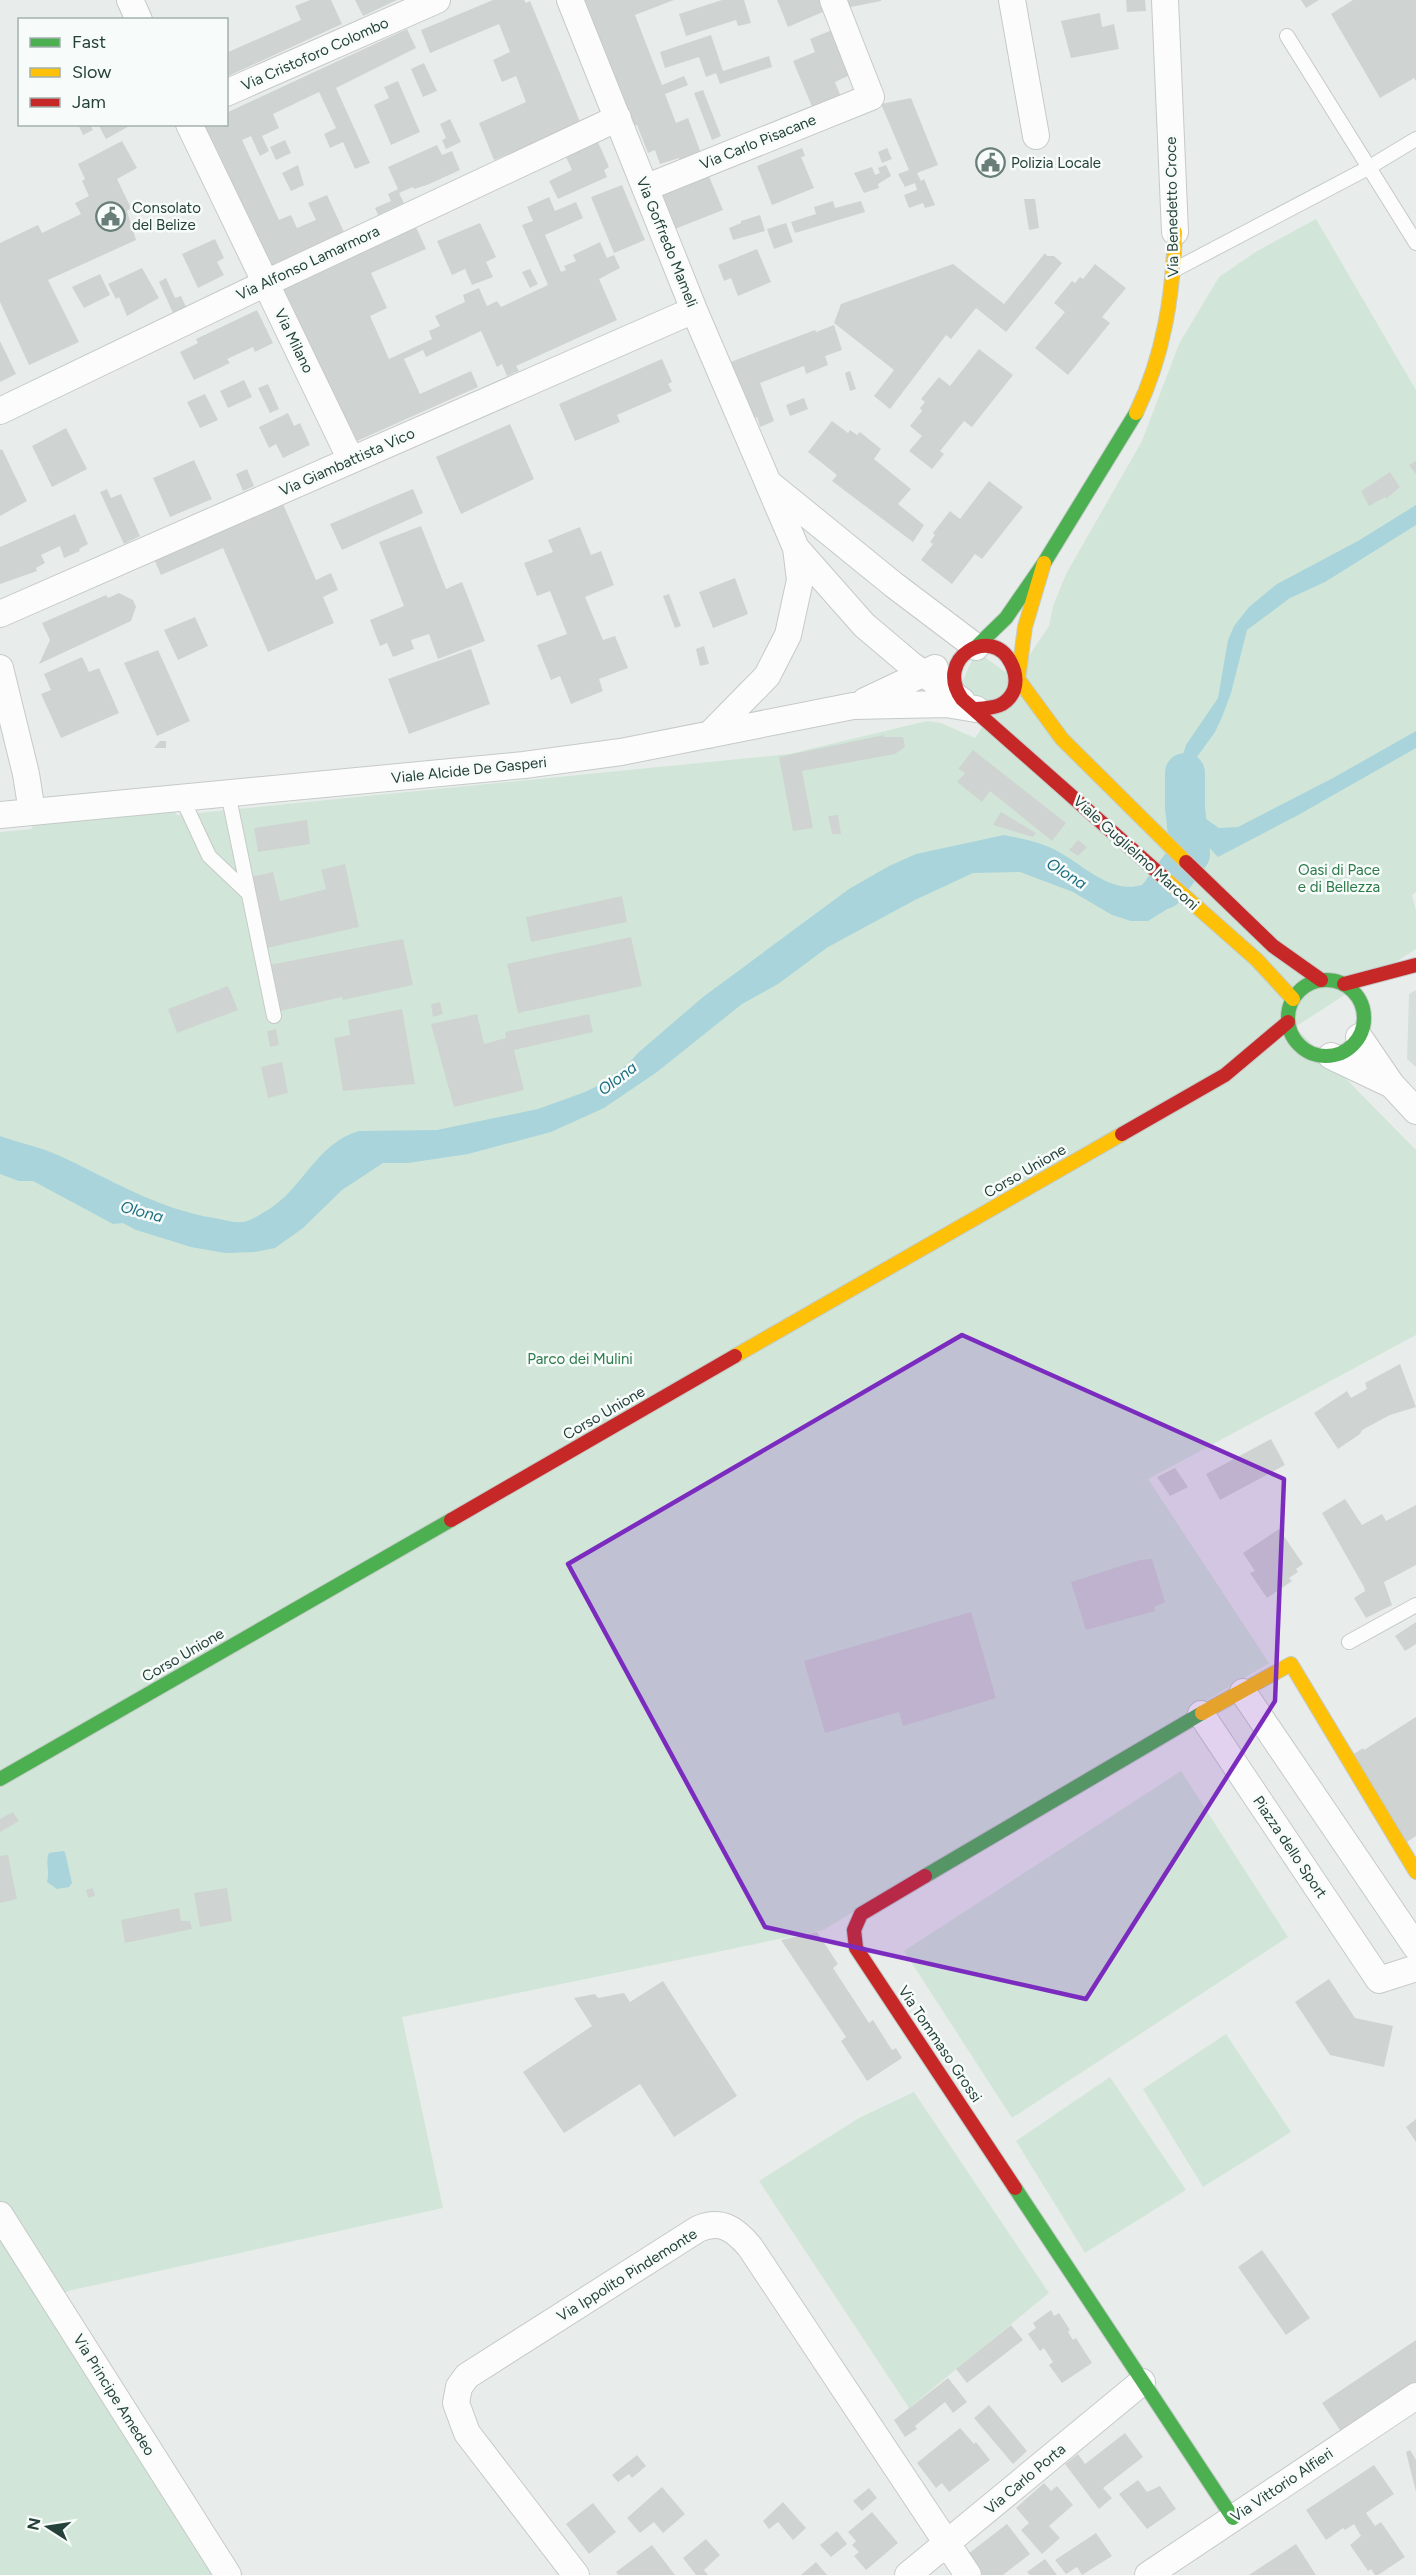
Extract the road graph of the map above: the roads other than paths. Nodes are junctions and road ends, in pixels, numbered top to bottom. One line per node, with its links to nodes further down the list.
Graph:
1 (130, 0): 7 (street)
2 (437, 0): 9 (street, Via Cristoforo Colombo)
3 (570, 0): 10 (street, Via Goffredo Mameli)
4 (832, 0): 15 (street, Via Carlo Pisacane)
5 (1012, 0): 12 (street)
6 (1166, 0): 16 (street, Via Benedetto Croce)
7 (138, 18)
8 (1287, 36): 14 (lane)
9 (228, 92)
10 (618, 118): 15 (street, Via Goffredo Mameli); 19 (street, Via Alfonso Lamarmora)
11 (190, 126): 19 (street, Via Milano)
12 (1036, 136)
13 (1416, 139): 14 (lane)
14 (1368, 168): 17 (lane); 18 (lane)
15 (645, 188): 20 (street, Via Goffredo Mameli)
16 (1175, 232): 18 (street, Via Benedetto Croce)
17 (1416, 243)
18 (1174, 270): 25 (street, Via Benedetto Croce)
19 (266, 283): 21 (street, Via Alfonso Lamarmora); 22 (street, Via Milano)
20 (694, 310): 22 (street, Via Giambattista Vico); 23 (street, Via Goffredo Mameli)
21 (0, 411)
22 (351, 460): 26 (street, Via Giambattista Vico)
23 (768, 483): 24 (street, Via Goffredo Mameli); 27 (street, Via Goffredo Mameli)
24 (796, 548): 29 (street, Via Goffredo Mameli); 33 (street, Via Goffredo Mameli)
25 (1044, 563): 27 (street, Via Benedetto Croce); 30 (street, Via Benedetto Croce)
26 (0, 614)
27 (971, 650): 29 (street); 30 (street); 31 (street)
28 (0, 668): 36 (street)
29 (924, 674): 31 (street, Via Goffredo Mameli); 32 (street)
30 (1018, 679): 31 (street); 40 (street, Viale Guglielmo Marconi)
31 (969, 705): 32 (street); 43 (street, Viale Guglielmo Marconi)
32 (853, 706): 33 (street, Viale Alcide De Gasperi)
33 (709, 735): 34 (street, Viale Alcide De Gasperi)
34 (228, 794): 35 (street, Viale Alcide De Gasperi); 38 (lane)
35 (182, 798): 36 (street, Viale Alcide De Gasperi); 38 (lane)
36 (32, 812): 37 (street, Viale Alcide De Gasperi)
37 (0, 815)
38 (248, 893): 44 (lane)
39 (1414, 966): 41 (street); 42 (street)
40 (1321, 980): 41 (street, Viale Guglielmo Marconi); 43 (street)
41 (1344, 984): 45 (street)
42 (1396, 984)
43 (1293, 999): 46 (street)
44 (274, 1016)
45 (1365, 1020): 49 (street); 52 (street)
46 (1288, 1022): 47 (street); 51 (street, Corso Unione)
47 (1303, 1048): 48 (street); 49 (street)
48 (1284, 1056)
49 (1331, 1056): 52 (street)
50 (1264, 1062): 51 (street, Corso Unione)
51 (1225, 1075): 58 (street, Corso Unione)
52 (1390, 1084): 53 (street)
53 (1416, 1111)
54 (1416, 1605): 55 (lane)
55 (1349, 1642)
56 (1243, 1692): 57 (street, Via Tommaso Grossi); 59 (street, Via Tommaso Grossi); 60 (street)
57 (1201, 1714): 61 (street, Piazza dello Sport); 63 (street, Via Tommaso Grossi)
58 (0, 1779)
59 (1416, 1872)
60 (1416, 1947)
61 (1416, 1968)
62 (0, 2215): 67 (street, Via Principe Amedeo)
63 (1142, 2382): 65 (street, Via Tommaso Grossi); 66 (street, Via Carlo Porta)
64 (1412, 2408): 65 (street, Via Vittorio Alfieri)
65 (1233, 2518): 71 (street, Via Vittorio Alfieri)
66 (947, 2543): 68 (street, Via Ippolito Pindemonte); 69 (street, Via Carlo Porta); 70 (street, Via Ippolito Pindemonte)
67 (228, 2575)
68 (576, 2575)
69 (908, 2575)
70 (968, 2575)
71 (1148, 2575)

